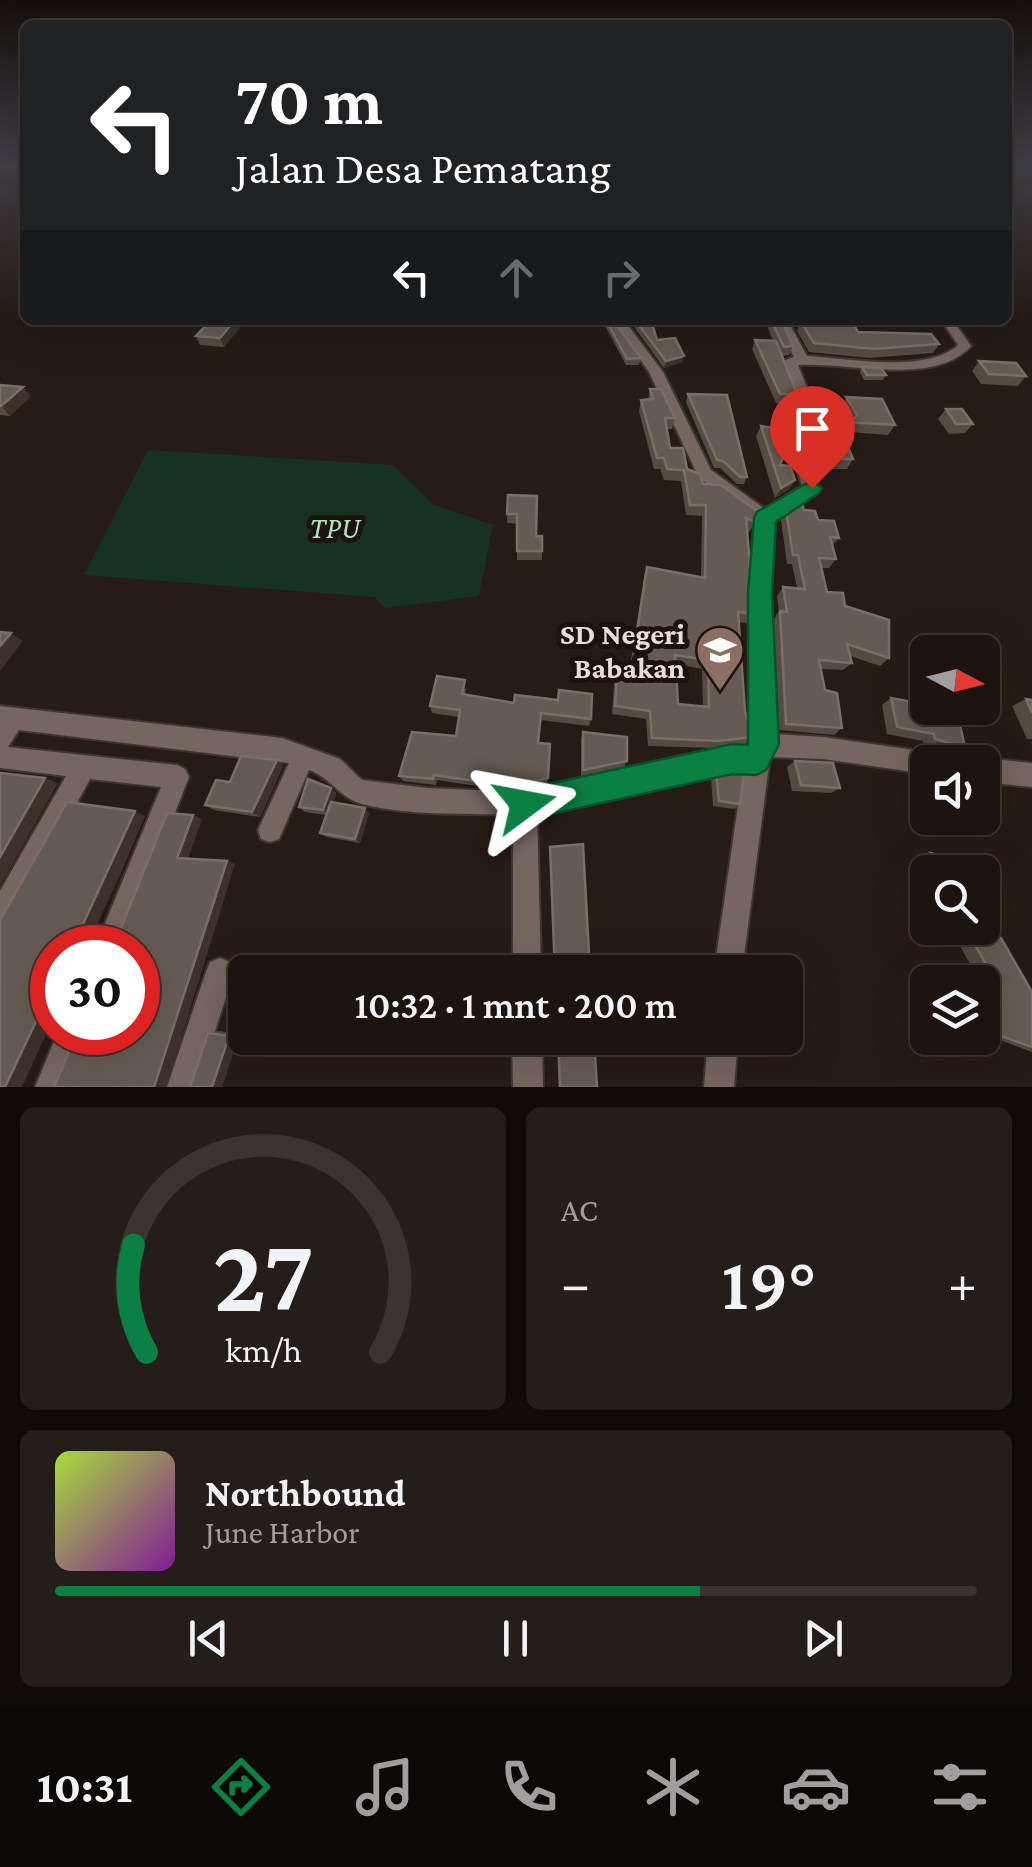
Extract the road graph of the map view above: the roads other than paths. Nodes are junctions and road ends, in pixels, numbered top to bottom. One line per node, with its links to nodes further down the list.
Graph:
1 (622, 325): 7 (street)
2 (784, 325): 4 (street)
3 (951, 325): 4 (street)
4 (802, 360): 5 (street)
5 (805, 401): 6 (street); 7 (street)
6 (822, 403)
7 (765, 518): 10 (street)
8 (7, 718): 9 (street); 11 (street)
9 (0, 739)
10 (760, 752): 13 (street); 17 (street); 22 (street)
11 (304, 755): 17 (street); 18 (street)
12 (0, 757): 14 (street)
13 (910, 760)
14 (82, 768): 19 (street); 20 (street)
15 (1000, 772): 16 (street)
16 (1032, 775)
17 (525, 804): 21 (street)
18 (270, 830)
19 (0, 917)
20 (118, 925)
21 (527, 955)
22 (730, 955)
23 (220, 972): 28 (street)
24 (63, 1055): 27 (street)
25 (528, 1055): 29 (street)
26 (721, 1055): 30 (street)
27 (50, 1087)
28 (182, 1087)
29 (528, 1087)
30 (719, 1087)

